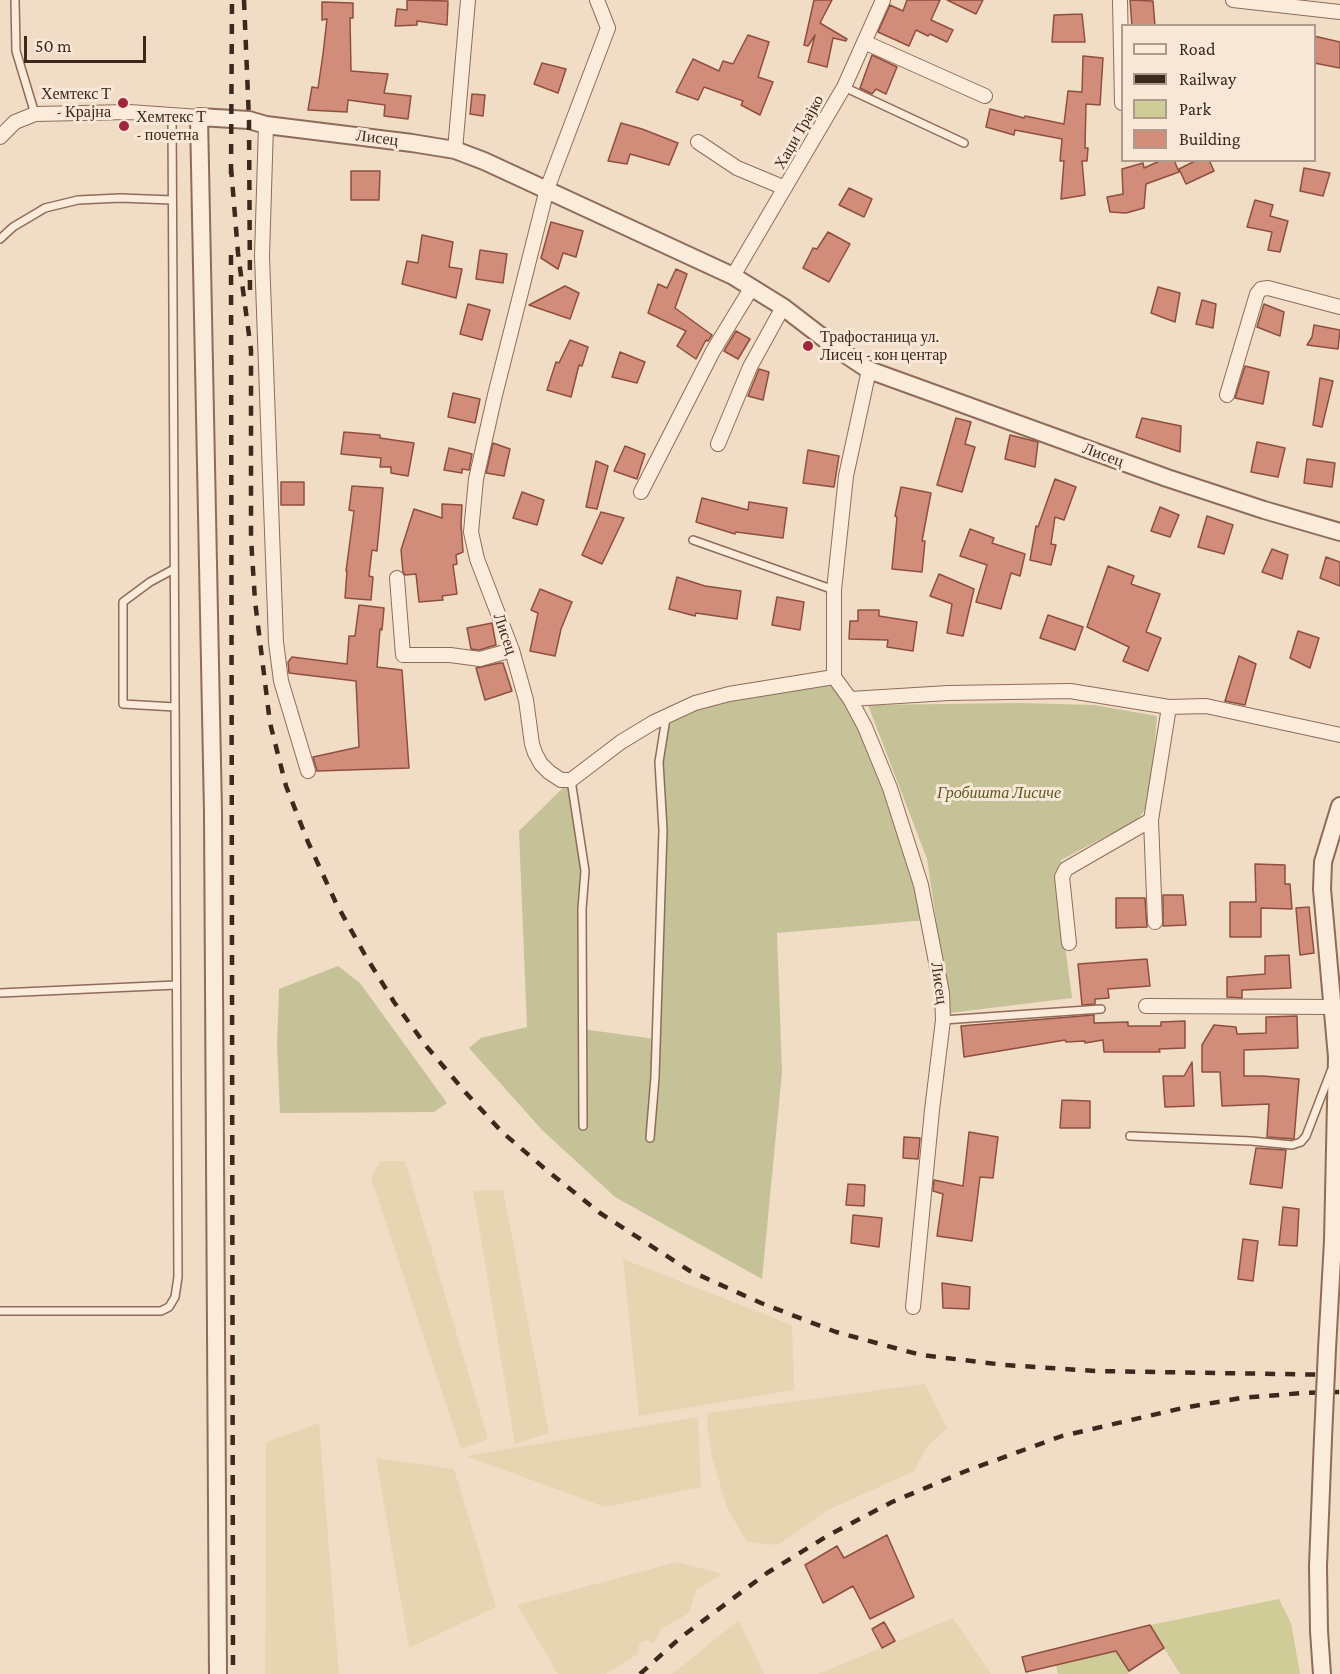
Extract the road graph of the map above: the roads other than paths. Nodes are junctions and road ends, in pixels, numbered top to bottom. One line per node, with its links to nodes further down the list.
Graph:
1 (15, 0): 12 (lane)
2 (468, 0): 19 (street)
3 (597, 0): 21 (street, Лисец)
4 (883, 0): 8 (street, Хаџи Трајко)
5 (1120, 0): 9 (street)
6 (1233, 0): 7 (street)
7 (1340, 12)
8 (864, 42): 10 (street, Хаџи Трајко); 11 (street)
9 (1121, 52)
10 (844, 87): 18 (lane); 20 (street, Хаџи Трајко)
11 (985, 96)
12 (35, 114): 13 (street); 16 (street)
13 (172, 114): 14 (street); 22 (lane)
14 (199, 117): 15 (street, Лисец); 62 (street)
15 (266, 125): 19 (street, Лисец); 44 (street)
16 (0, 137)
17 (698, 141): 20 (street)
18 (964, 143)
19 (455, 150): 21 (street, Лисец)
20 (785, 188): 24 (street, Хаџи Трајко)
21 (547, 189): 24 (street, Лисец); 37 (street, Лисец)
22 (172, 200): 23 (lane); 34 (lane)
23 (0, 239)
24 (733, 276): 25 (street, Лисец)
25 (752, 287): 26 (street, Лисец); 31 (street)
26 (783, 307): 28 (street, Лисец); 30 (street)
27 (1340, 307): 29 (street)
28 (869, 370): 32 (street, Лисец); 36 (street)
29 (1227, 395)
30 (718, 444)
31 (641, 492)
32 (1340, 532)
33 (693, 540): 36 (lane)
34 (174, 569): 40 (lane); 40 (lane)
35 (397, 578): 37 (street)
36 (834, 590): 38 (street)
37 (512, 650): 45 (street, Лисец)
38 (834, 677): 39 (street, Лисец); 42 (street)
39 (850, 699): 41 (street); 55 (street, Лисец)
40 (175, 707): 50 (lane)
41 (1169, 707): 43 (street); 47 (street)
42 (666, 716): 45 (street); 59 (lane)
43 (1340, 735)
44 (308, 771)
45 (571, 780): 57 (lane)
46 (1340, 806): 53 (street)
47 (1151, 820): 48 (street); 49 (street)
48 (1155, 922)
49 (1069, 943)
50 (176, 985): 51 (lane); 61 (lane)
51 (0, 993)
52 (1146, 1006): 53 (street)
53 (1333, 1006): 56 (street)
54 (1101, 1009): 55 (lane)
55 (943, 1020): 60 (street, Лисец)
56 (1337, 1057): 58 (lane); 63 (street, bridge)
57 (583, 1126)
58 (1130, 1136)
59 (650, 1138)
60 (913, 1307)
61 (0, 1311)
62 (218, 1674)
63 (1322, 1674)

